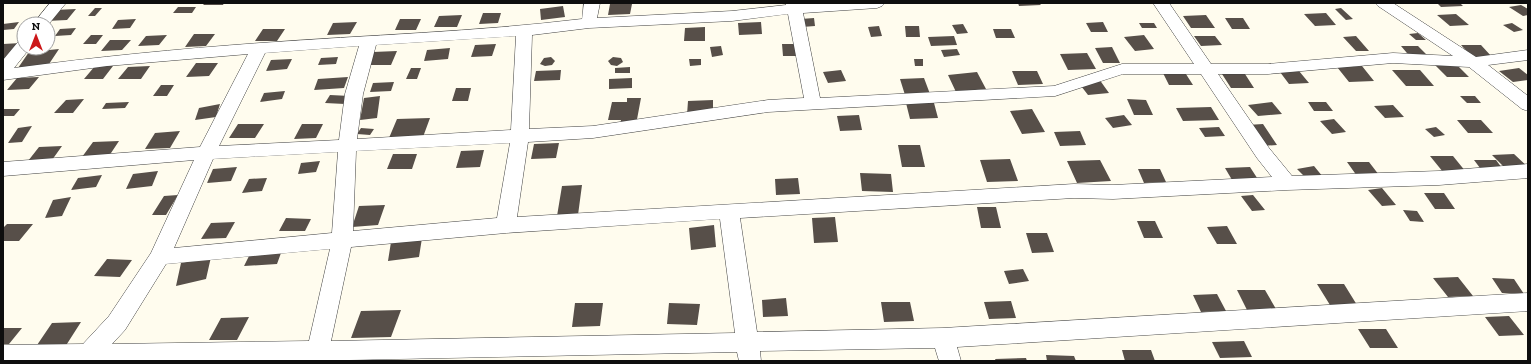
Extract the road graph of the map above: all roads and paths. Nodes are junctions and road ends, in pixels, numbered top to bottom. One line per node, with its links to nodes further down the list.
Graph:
1 (58, 3): 7 (street)
2 (592, 3): 8 (street)
3 (877, 3): 6 (street)
4 (1161, 3): 15 (street)
5 (1383, 3): 14 (street)
6 (793, 6): 8 (street); 18 (street)
7 (47, 16)
8 (589, 23): 9 (street)
9 (524, 31): 10 (street); 20 (street)
10 (369, 41): 11 (street); 21 (street)
11 (259, 48): 17 (street); 22 (street)
12 (16, 55): 16 (street)
13 (1528, 55): 14 (street)
14 (1473, 62): 15 (street); 19 (street)
15 (1205, 69): 18 (street); 25 (street)
16 (3, 71)
17 (3, 75)
18 (813, 103): 20 (street)
19 (1528, 105)
20 (520, 136): 21 (street); 27 (street)
21 (347, 146): 22 (street); 28 (street)
22 (206, 153): 23 (street); 29 (street)
23 (3, 169)
24 (1528, 170): 25 (street)
25 (1287, 183): 26 (street)
26 (729, 211): 27 (street); 33 (street)
27 (506, 225): 28 (street)
28 (342, 241): 29 (street); 32 (street)
29 (160, 257): 36 (street)
30 (1528, 302): 31 (street)
31 (943, 338): 33 (street); 37 (street)
32 (318, 351): 34 (street); 36 (street)
33 (749, 351): 34 (street)
34 (532, 354)
35 (3, 355): 36 (street)
36 (86, 357)
37 (950, 361)

